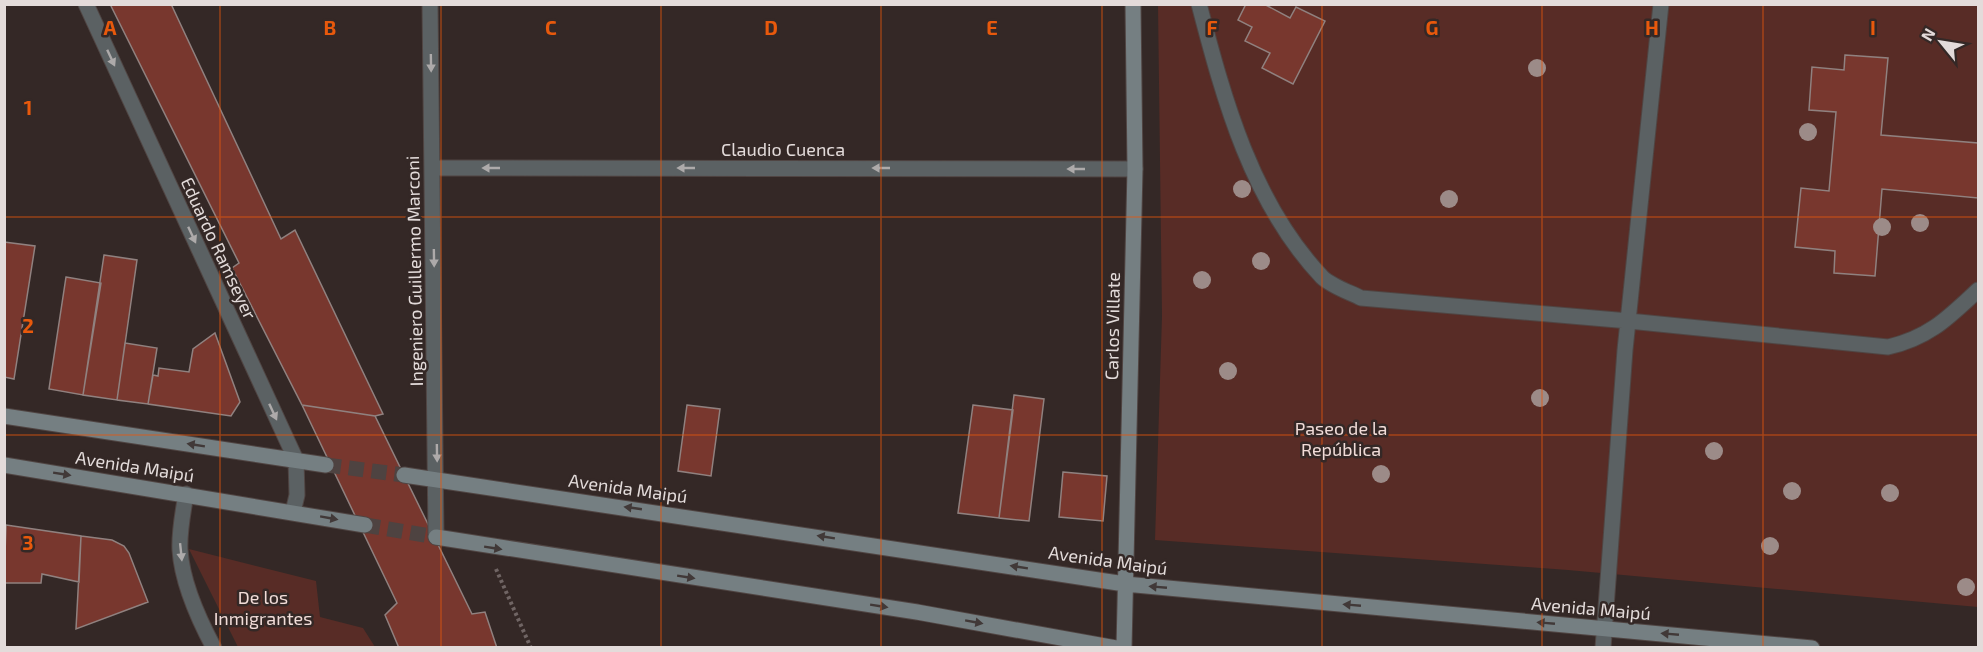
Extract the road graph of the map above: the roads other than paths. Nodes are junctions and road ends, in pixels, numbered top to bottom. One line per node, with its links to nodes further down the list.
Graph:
1 (86, 4): 11 (street, Eduardo Ramseyer, one-way to 11)
2 (430, 4): 6 (street, Ingeniero Guillermo Marconi, one-way to 6)
3 (1133, 4): 7 (main road, Carlos Villate)
4 (1199, 4): 9 (street)
5 (1661, 4): 9 (street)
6 (432, 168): 7 (street, Claudio Cuenca, one-way to 6); 15 (street, Ingeniero Guillermo Marconi, one-way to 15)
7 (1135, 169): 20 (main road, Carlos Villate)
8 (1978, 290): 9 (street)
9 (1629, 321): 21 (street)
10 (4, 416): 11 (main road, Avenida Maipú, one-way to 10)
11 (296, 460): 13 (main road, Avenida Maipú); 17 (street, Eduardo Ramseyer)
12 (4, 465): 16 (main road, Avenida Maipú, one-way to 16)
13 (326, 465)
14 (404, 475): 15 (main road, Avenida Maipú)
15 (437, 480): 19 (street, Ingeniero Guillermo Marconi); 20 (main road, Avenida Maipú, one-way to 15)
16 (186, 494): 17 (main road, Avenida Maipú); 22 (street, one-way to 22)
17 (293, 512): 18 (main road, Avenida Maipú, one-way to 18)
18 (365, 525)
19 (436, 537): 23 (main road, one-way to 23)
20 (1125, 584): 21 (main road, Avenida Maipú, one-way to 20); 24 (main road, Carlos Villate)
21 (1604, 628): 25 (street); 26 (main road, Avenida Maipú, one-way to 21)
22 (214, 648)
23 (1116, 648)
24 (1124, 648)
25 (1602, 648)
26 (1812, 648)

